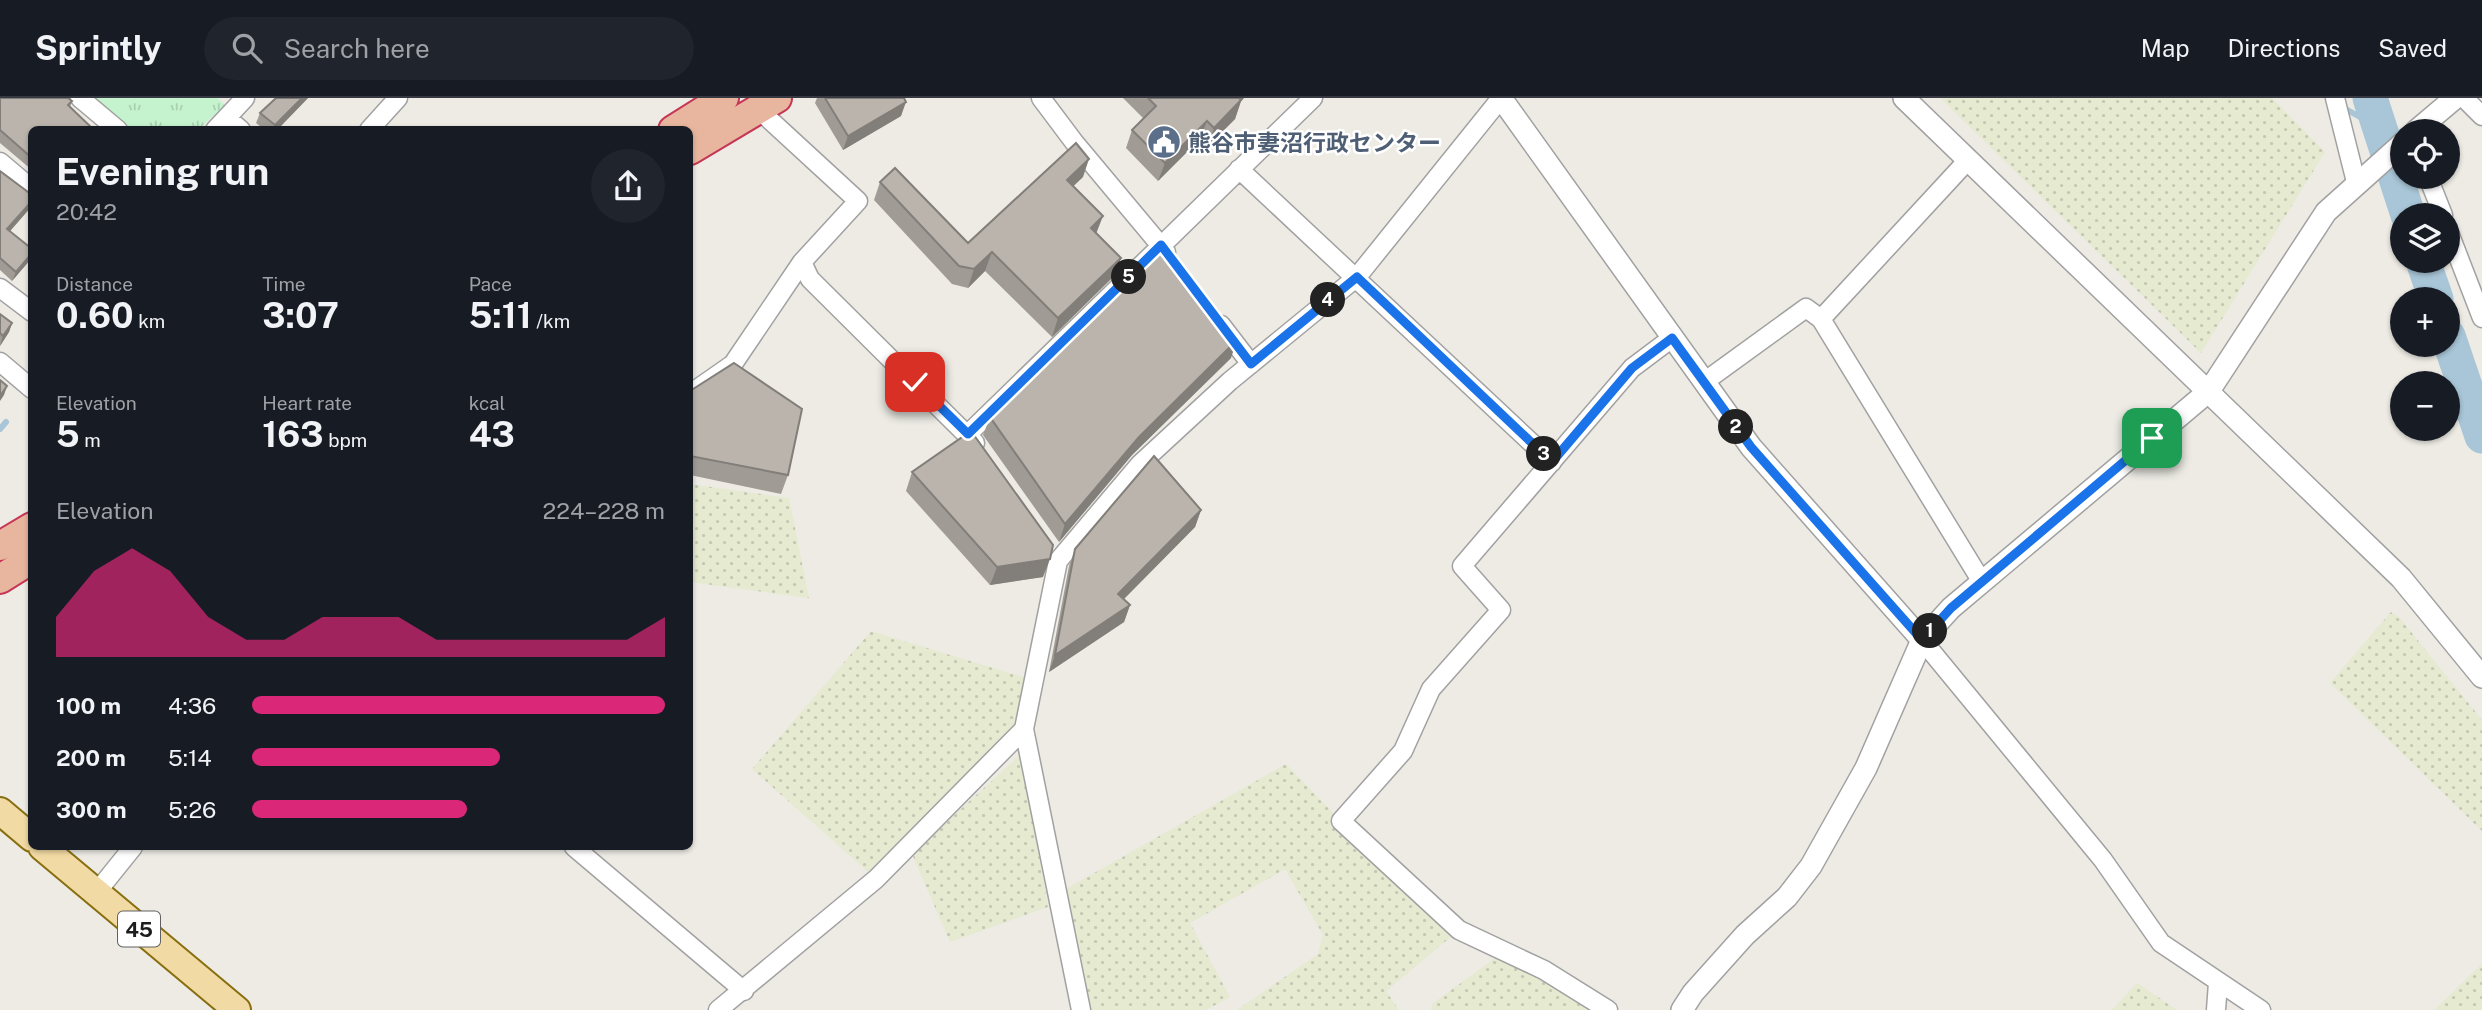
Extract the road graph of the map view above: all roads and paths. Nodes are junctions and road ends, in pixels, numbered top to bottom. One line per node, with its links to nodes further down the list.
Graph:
1 (80, 98): 14 (street)
2 (398, 98): 15 (street)
3 (724, 98): 16 (highway)
4 (1041, 98): 24 (street)
5 (1313, 98): 21 (street)
6 (1501, 98): 28 (street); 34 (street)
7 (1904, 98): 19 (street)
8 (2335, 98): 22 (street)
9 (2455, 98): 13 (street)
10 (2464, 98): 12 (street)
11 (768, 104): 17 (highway); 26 (street)
12 (2482, 116)
13 (2430, 119)
14 (113, 126)
15 (373, 126)
16 (679, 126)
17 (693, 148)
18 (2390, 154): 22 (street)
19 (1968, 160): 33 (street); 39 (street)
20 (0, 162): 23 (street)
21 (1239, 169): 24 (street); 28 (street)
22 (2364, 176): 39 (street)
23 (28, 186)
24 (1161, 245): 27 (street); 41 (street)
25 (2460, 261): 32 (street)
26 (802, 262): 40 (street); 41 (street)
27 (1177, 267)
28 (1357, 277): 36 (street); 43 (street)
29 (0, 288): 30 (street)
30 (28, 309)
31 (1210, 310): 36 (street)
32 (2482, 318)
33 (1821, 319): 37 (street); 48 (street)
34 (1672, 338): 37 (street); 43 (street)
35 (0, 362): 38 (street)
36 (1251, 364): 51 (street)
37 (1704, 382): 49 (street)
38 (28, 386)
39 (2208, 391): 48 (street); 50 (street)
40 (693, 392)
41 (968, 434): 42 (street)
42 (983, 455)
43 (1552, 462): 63 (street)
44 (28, 529): 45 (highway)
45 (0, 546)
46 (28, 562): 47 (highway)
47 (0, 579)
48 (1982, 582): 49 (street)
49 (1922, 640): 58 (street); 64 (street)
50 (2482, 677)
51 (1024, 729): 59 (street); 62 (street)
52 (0, 811): 53 (main road)
53 (28, 835)
54 (46, 850): 57 (main road, 45)
55 (131, 850): 57 (street)
56 (578, 850): 59 (street)
57 (96, 893): 60 (main road, 45)
58 (2218, 983): 65 (street); 66 (street)
59 (744, 991): 61 (street)
60 (237, 1010)
61 (718, 1010)
62 (1081, 1010)
63 (1608, 1010)
64 (1682, 1010)
65 (2216, 1010)
66 (2261, 1010)

